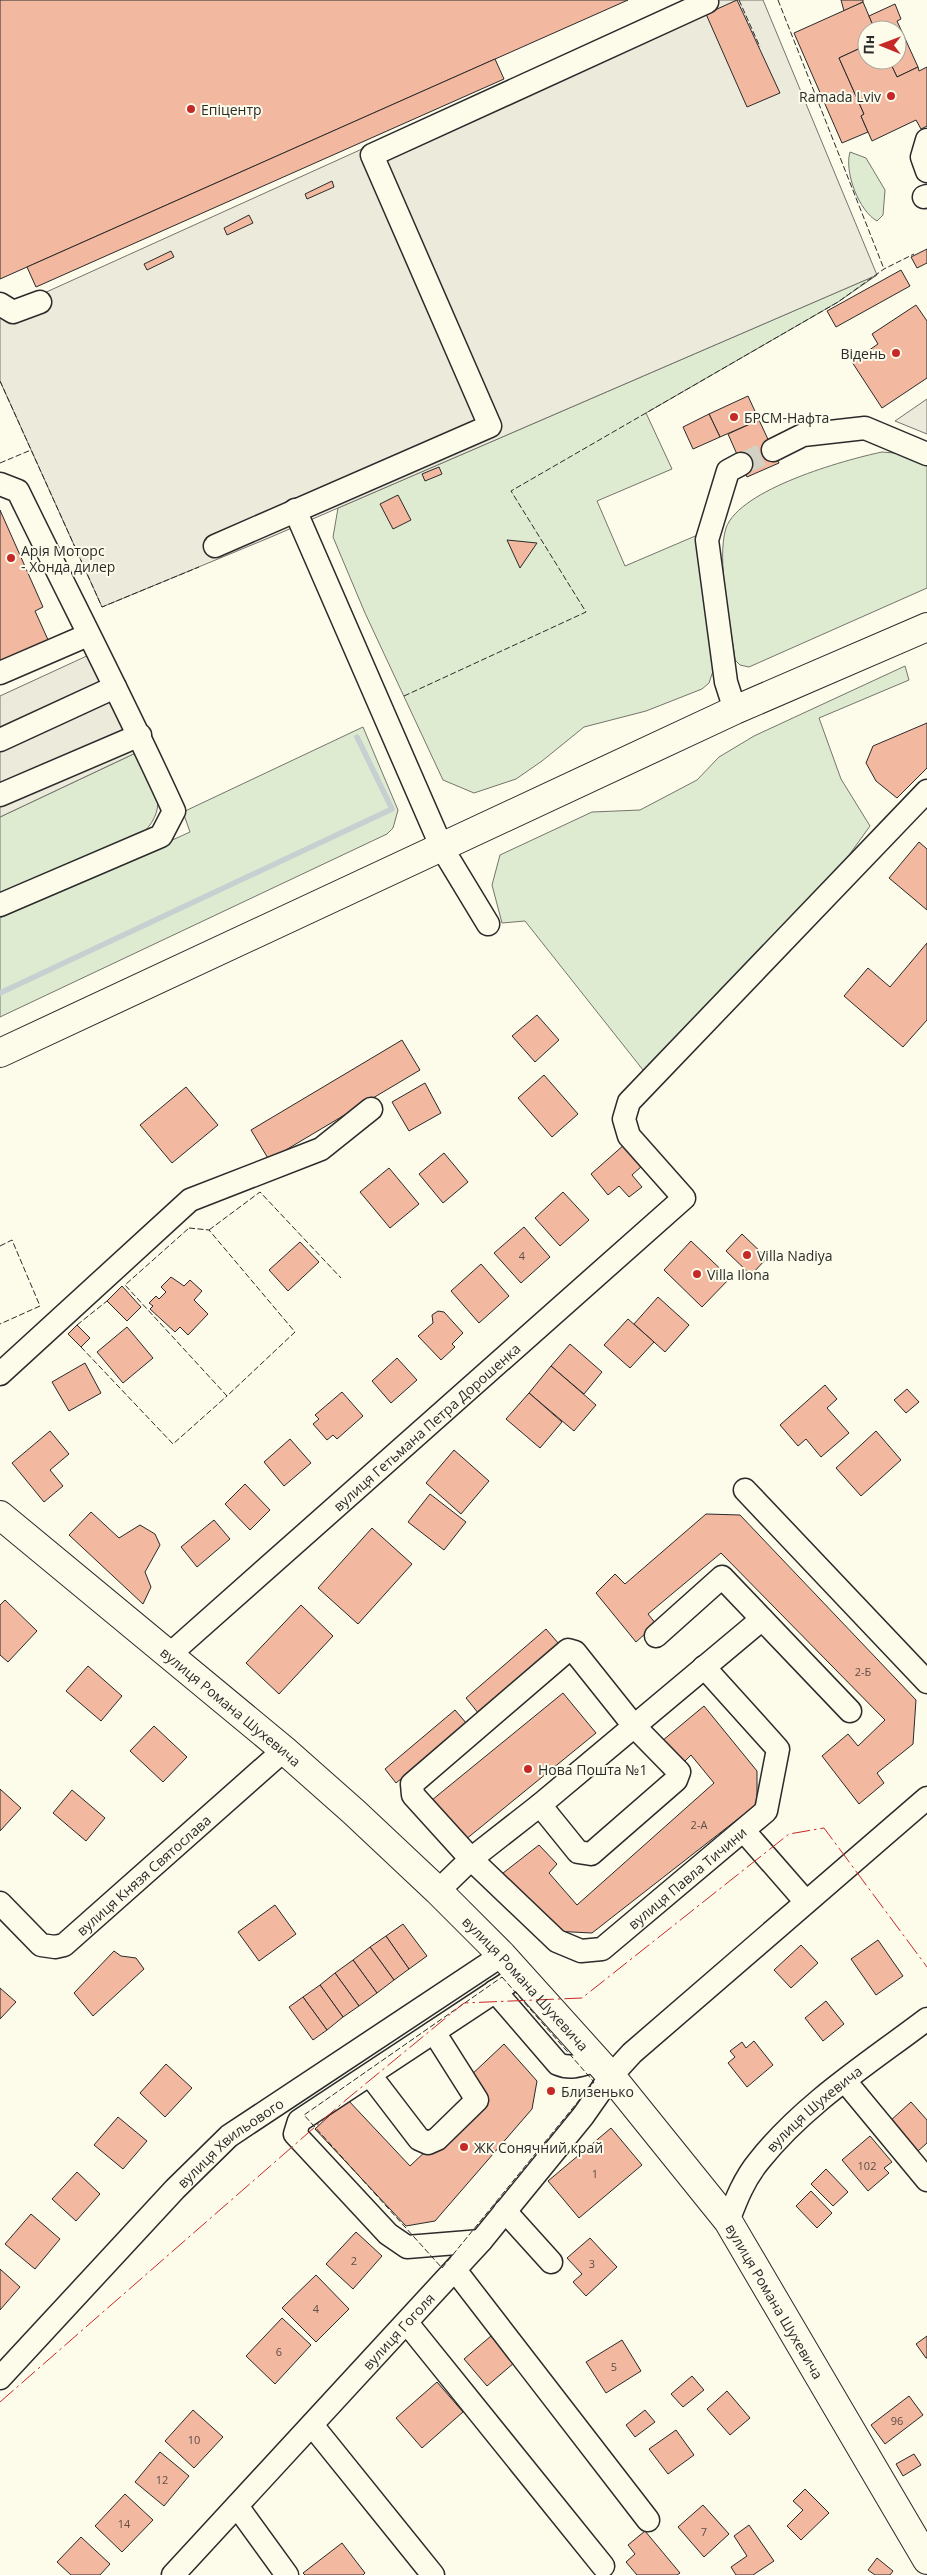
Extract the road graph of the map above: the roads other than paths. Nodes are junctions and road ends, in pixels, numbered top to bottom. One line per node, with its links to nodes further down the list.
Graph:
1 (707, 2): 10 (street)
2 (927, 140): 3 (street)
3 (927, 171)
4 (40, 302): 5 (street)
5 (0, 304)
6 (773, 450): 7 (street)
7 (927, 454)
8 (742, 464): 16 (street)
9 (0, 484): 13 (street)
10 (295, 510): 11 (street); 21 (street)
11 (215, 546)
12 (927, 627): 16 (main road)
13 (88, 635): 14 (street); 15 (street)
14 (0, 673)
15 (116, 687): 17 (street); 18 (street)
16 (734, 710): 21 (main road)
17 (140, 735): 20 (street); 22 (street)
18 (0, 740)
19 (927, 791): 31 (street, вулиця Гетьмана Петра Дорошенка)
20 (0, 795)
21 (442, 848): 23 (street); 24 (main road)
22 (0, 905)
23 (488, 924)
24 (0, 1053)
25 (371, 1110): 26 (street)
26 (0, 1374)
27 (745, 1490): 33 (street)
28 (0, 1515): 31 (main road, вулиця Романа Шухевича)
29 (762, 1618): 30 (street); 32 (street); 34 (street)
30 (656, 1636)
31 (169, 1655): 36 (main road, вулиця Романа Шухевича)
32 (704, 1667): 35 (street); 39 (street, вулиця Павла Тичини)
33 (927, 1682)
34 (850, 1711)
35 (634, 1726): 38 (street); 38 (street); 40 (street, вулиця Павла Тичини)
36 (284, 1750): 41 (main road, вулиця Романа Шухевича); 43 (street, вулиця Князя Святослава)
37 (927, 1798): 42 (street, вулиця Гоголя)
38 (540, 1805): 40 (street)
39 (744, 1831): 40 (street, вулиця Павла Тичини); 42 (street)
40 (470, 1859): 41 (street)
41 (438, 1891): 44 (main road, вулиця Романа Шухевича)
42 (806, 1902): 49 (street, вулиця Гоголя)
43 (0, 1903)
44 (502, 1955): 45 (main road, вулиця Романа Шухевича); 59 (street, вулиця Хвильового)
45 (520, 1975): 46 (street); 49 (main road, вулиця Романа Шухевича)
46 (495, 1992): 48 (street); 49 (street)
47 (927, 2019): 51 (street, вулиця Шухевича)
48 (434, 2032): 50 (street); 50 (street)
49 (604, 2068): 53 (street, вулиця Гоголя); 54 (main road, вулиця Романа Шухевича)
50 (370, 2075): 55 (street)
51 (845, 2081): 52 (street); 54 (street, вулиця Шухевича)
52 (927, 2180)
53 (506, 2211): 55 (street, вулиця Гоголя); 56 (street)
54 (728, 2222): 63 (main road, вулиця Романа Шухевича)
55 (481, 2241): 57 (street, вулиця Гоголя)
56 (551, 2262)
57 (456, 2270): 58 (street, вулиця Гоголя); 62 (street)
58 (406, 2323): 60 (street, вулиця Гоголя); 64 (street)
59 (0, 2378)
60 (312, 2425): 61 (street, вулиця Гоголя); 67 (street)
61 (237, 2506): 65 (street, вулиця Гоголя); 66 (street)
62 (648, 2520)
63 (927, 2560)
64 (603, 2566)
65 (174, 2575)
66 (288, 2575)
67 (433, 2575)

